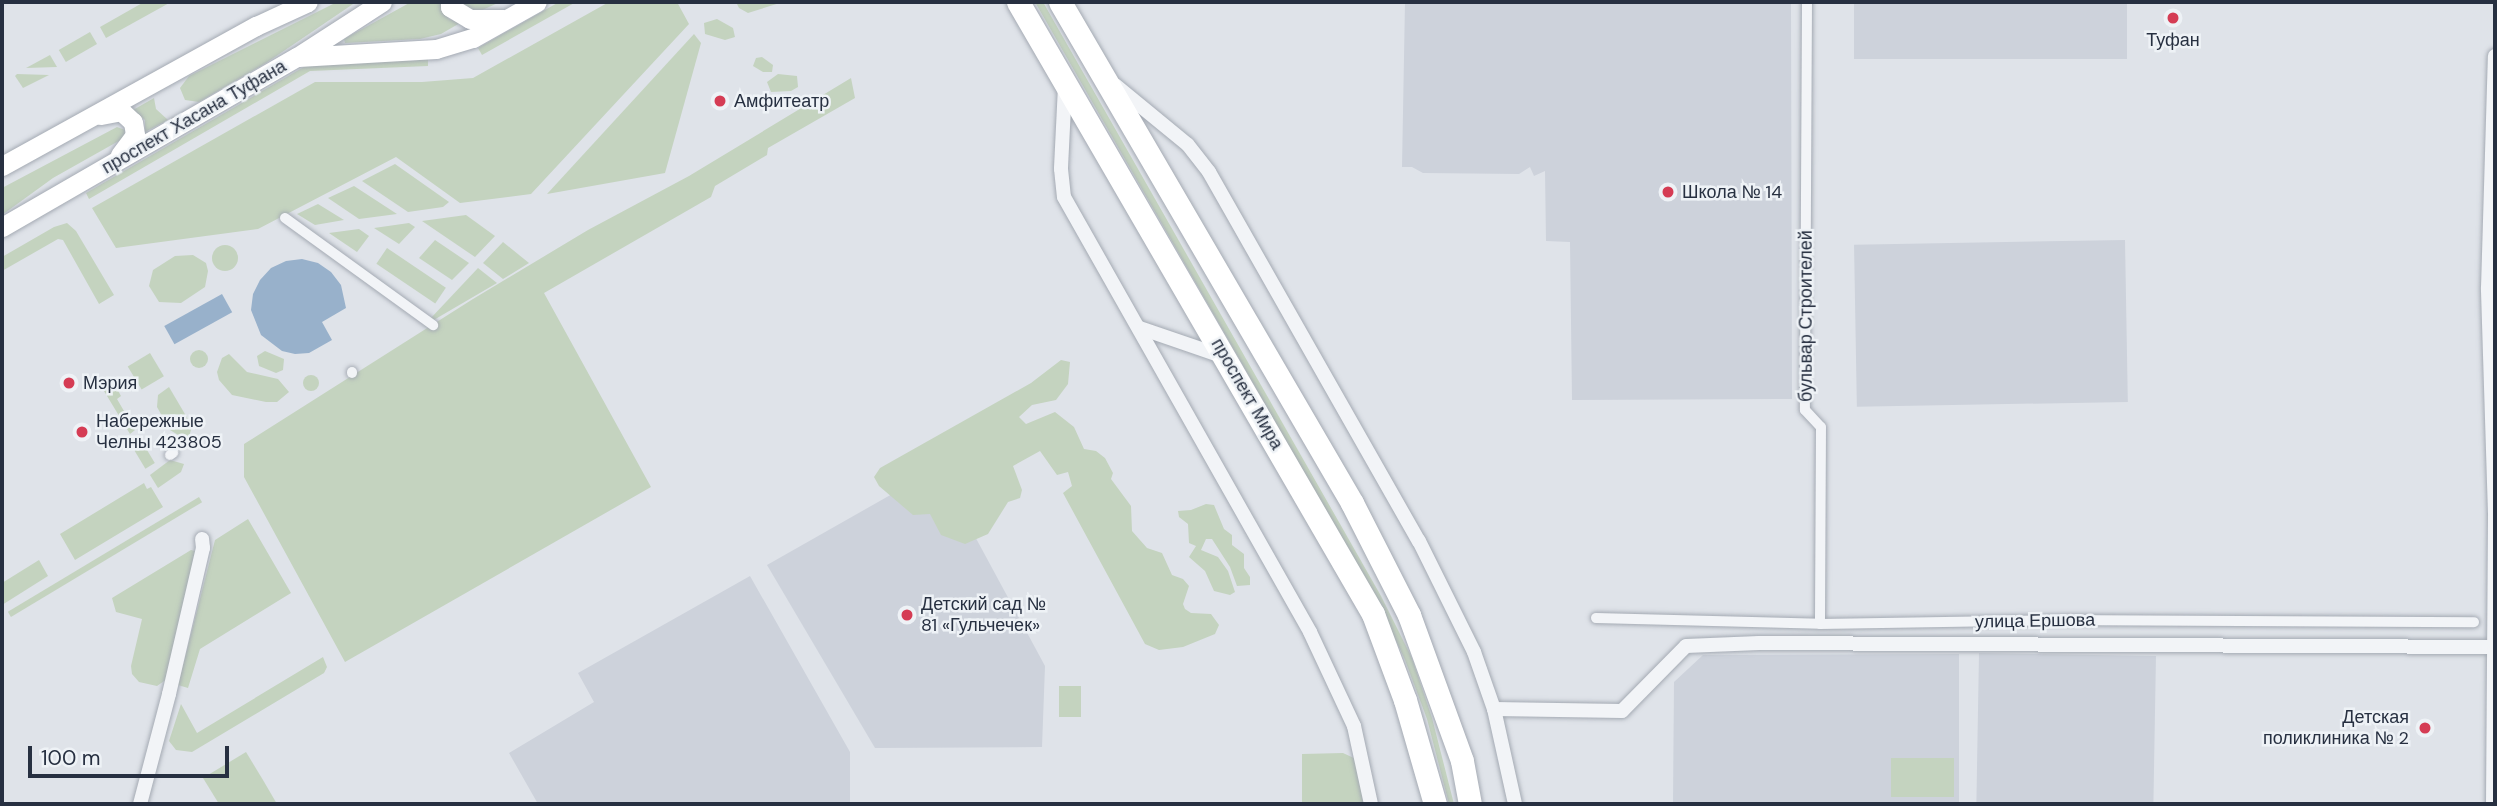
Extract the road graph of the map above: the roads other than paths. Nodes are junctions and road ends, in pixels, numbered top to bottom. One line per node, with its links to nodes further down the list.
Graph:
1 (278, 2): 10 (main road)
2 (307, 2): 10 (main road)
3 (383, 2): 12 (main road, проспект Хасана Туфана)
4 (450, 2): 9 (main road)
5 (537, 2): 9 (main road)
6 (1018, 2): 14 (main road, проспект Мира)
7 (1060, 2): 13 (main road, проспект Мира)
8 (1807, 2): 27 (street, бульвар Строителей)
9 (508, 19): 12 (main road)
10 (256, 26): 15 (main road)
11 (2495, 56): 20 (street)
12 (298, 57): 16 (main road, проспект Хасана Туфана)
13 (1092, 57): 29 (street); 33 (main road, проспект Мира)
14 (1065, 85): 22 (street); 23 (main road, проспект Мира)
15 (86, 118): 16 (main road); 17 (main road)
16 (113, 164): 19 (main road, проспект Хасана Туфана)
17 (2, 166)
18 (285, 218): 21 (street)
19 (2, 227)
20 (2493, 243): 28 (street)
21 (433, 325)
22 (1140, 328): 23 (street); 31 (street)
23 (1225, 357): 32 (main road, проспект Мира)
24 (202, 538): 30 (street)
25 (1596, 618): 27 (street, улица Ершова)
26 (2474, 622): 27 (street, улица Ершова)
27 (1820, 624)
28 (2493, 647): 29 (street); 35 (street)
29 (1494, 709): 34 (street)
30 (139, 804)
31 (1371, 804)
32 (1435, 804)
33 (1470, 804)
34 (1515, 804)
35 (2493, 804)

